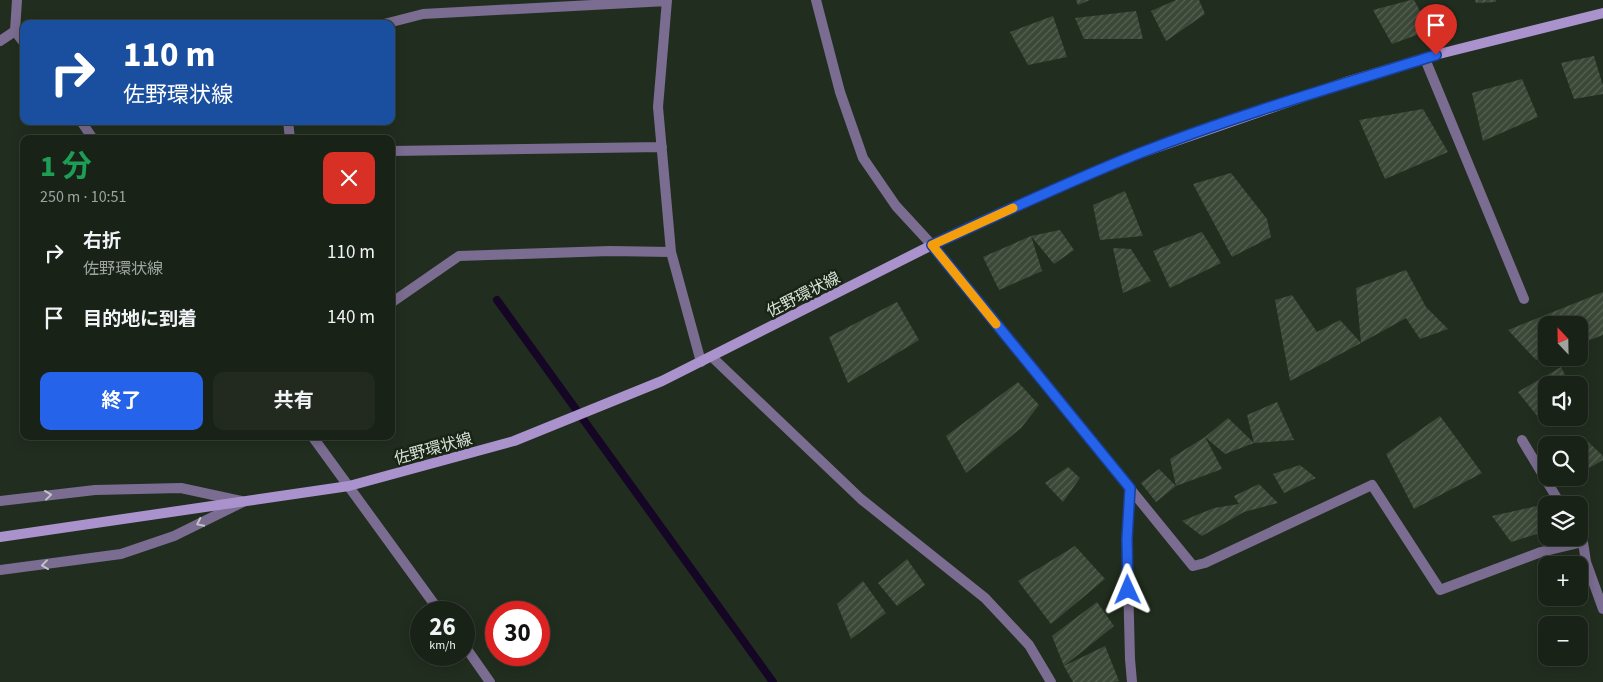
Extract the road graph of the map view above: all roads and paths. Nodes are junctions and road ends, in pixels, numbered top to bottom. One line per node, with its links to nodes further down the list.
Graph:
1 (16, 0): 6 (street)
2 (667, 0): 5 (street); 10 (street)
3 (816, 0): 12 (street)
4 (1603, 13): 9 (main road, 佐野環状線)
5 (395, 21)
6 (14, 31): 7 (street); 8 (street)
7 (20, 39)
8 (0, 41)
9 (1425, 58): 12 (main road, 佐野環状線); 14 (street)
10 (662, 147): 11 (street); 13 (street)
11 (395, 151)
12 (932, 245): 16 (main road, 佐野環状線); 21 (street)
13 (672, 252): 15 (street); 17 (street)
14 (1524, 299)
15 (395, 300)
16 (712, 357): 17 (main road, 佐野環状線); 33 (street)
17 (701, 362): 20 (main road, 佐野環状線)
18 (315, 440): 20 (street)
19 (1522, 440): 22 (street)
20 (348, 486): 24 (main road, 佐野環状線); 29 (street)
21 (1130, 488): 26 (street); 34 (street)
22 (1556, 496)
23 (0, 501): 24 (street, one-way to 24)
24 (244, 502): 25 (main road, 佐野環状線); 28 (street, one-way to 28)
25 (0, 537)
26 (1559, 546)
27 (1583, 546): 30 (street)
28 (0, 570)
29 (432, 601)
30 (1603, 609)
31 (475, 661): 32 (street)
32 (490, 682)
33 (1051, 682)
34 (1132, 682)

